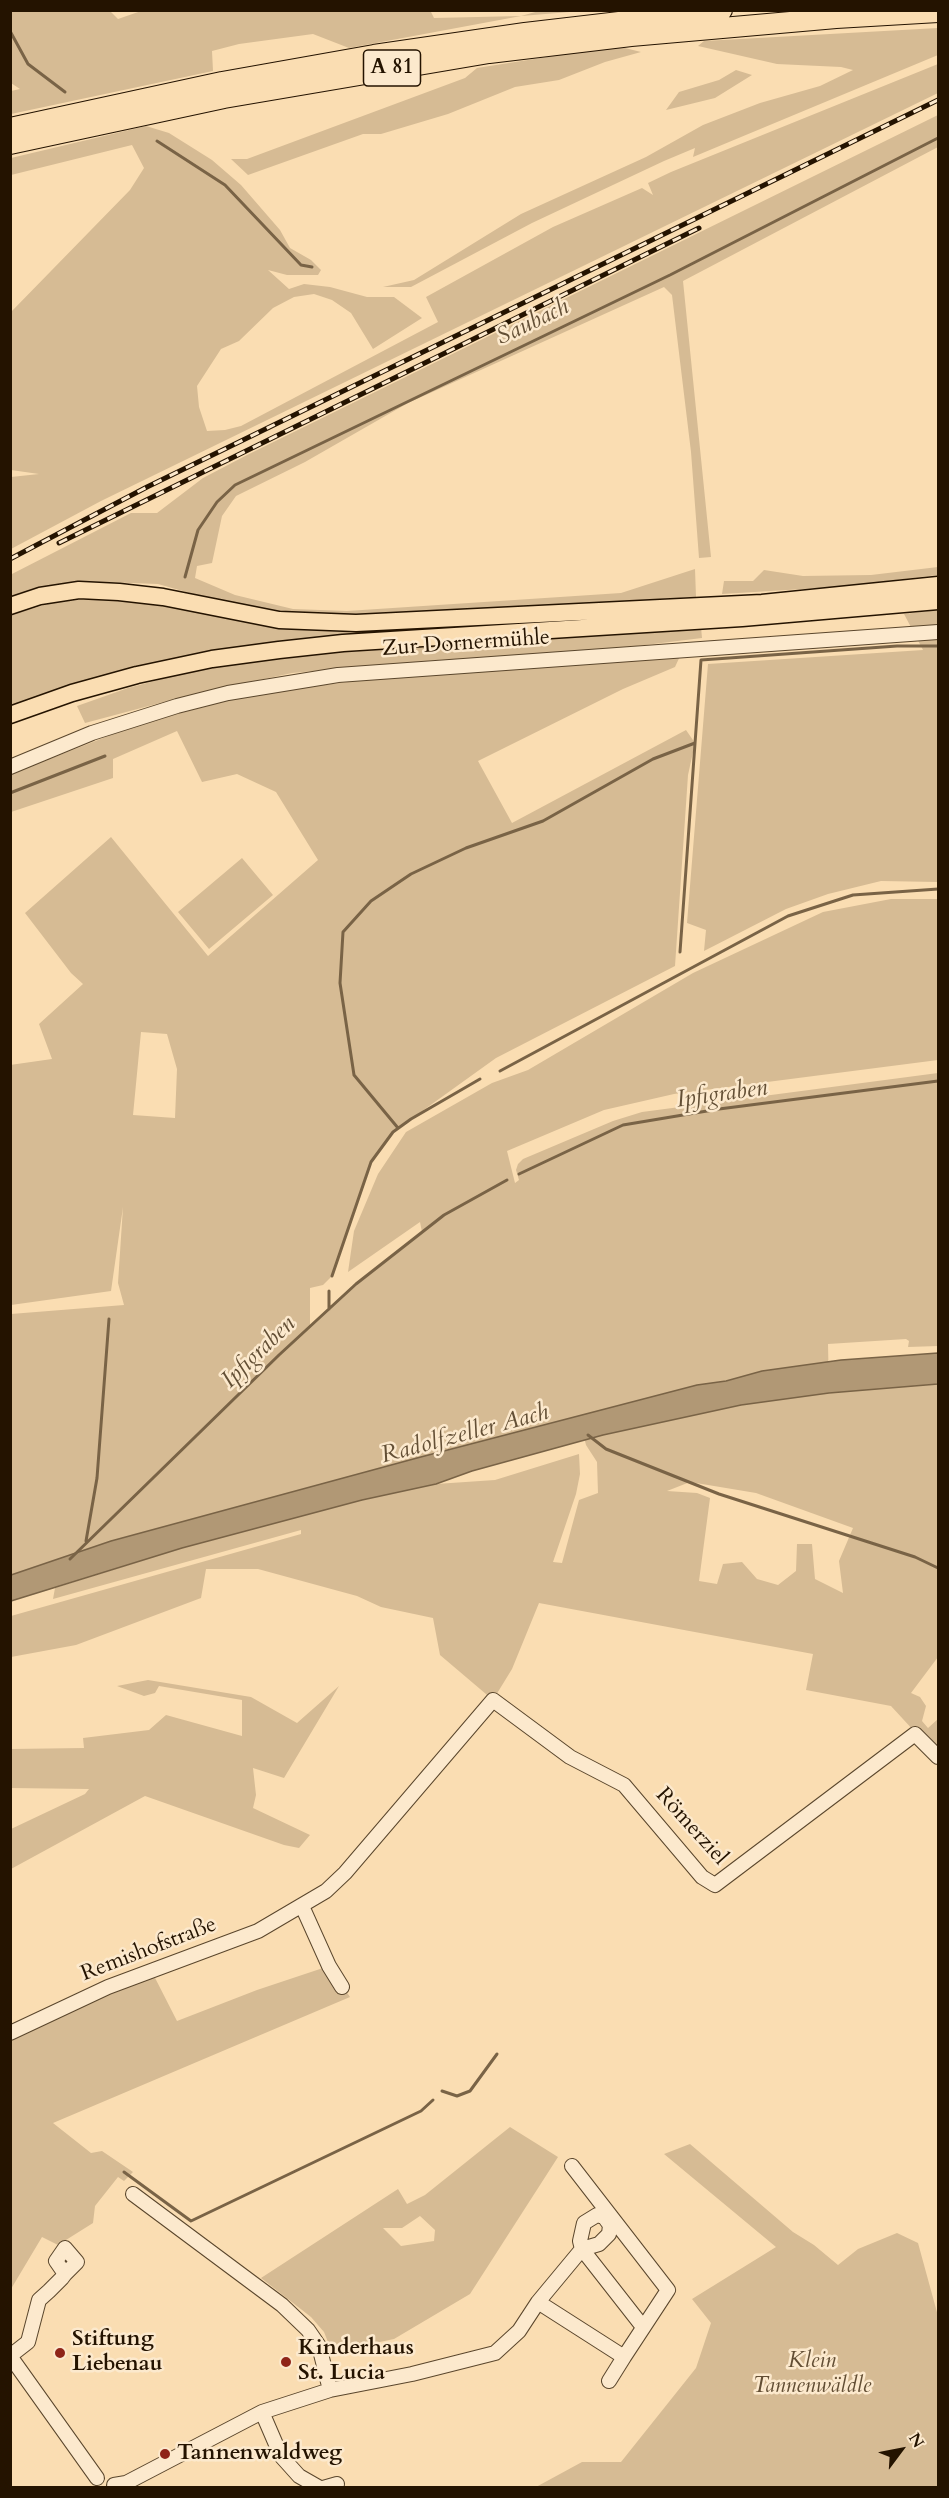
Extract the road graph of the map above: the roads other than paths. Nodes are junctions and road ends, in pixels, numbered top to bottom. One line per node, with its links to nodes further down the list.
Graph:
1 (722, 10): 3 (highway, A 81)
2 (939, 12): 4 (highway, A 81)
3 (10, 128)
4 (10, 144)
5 (939, 585): 8 (main road)
6 (939, 601): 8 (main road)
7 (10, 606): 9 (main road)
8 (742, 611): 9 (main road)
9 (692, 615): 11 (main road)
10 (939, 632): 12 (street, Zur Dornermühle)
11 (10, 715)
12 (10, 767)
13 (493, 1700): 14 (street, Römerziel); 15 (street, Remishofstraße)
14 (939, 1757)
15 (302, 1906): 16 (street); 17 (street, Remishofstraße)
16 (342, 1987)
17 (10, 2033)
18 (572, 2166): 20 (street)
19 (133, 2194): 28 (street)
20 (613, 2224): 21 (street); 21 (street); 24 (street)
21 (582, 2248): 23 (street); 24 (street)
22 (65, 2274): 25 (street)
23 (538, 2302): 26 (street); 28 (street)
24 (643, 2327): 26 (street)
25 (10, 2356): 30 (street)
26 (624, 2357): 27 (street)
27 (609, 2381)
28 (330, 2390): 29 (street)
29 (262, 2412): 31 (street); 32 (street)
30 (95, 2483): 31 (street)
31 (114, 2486)
32 (327, 2486)

